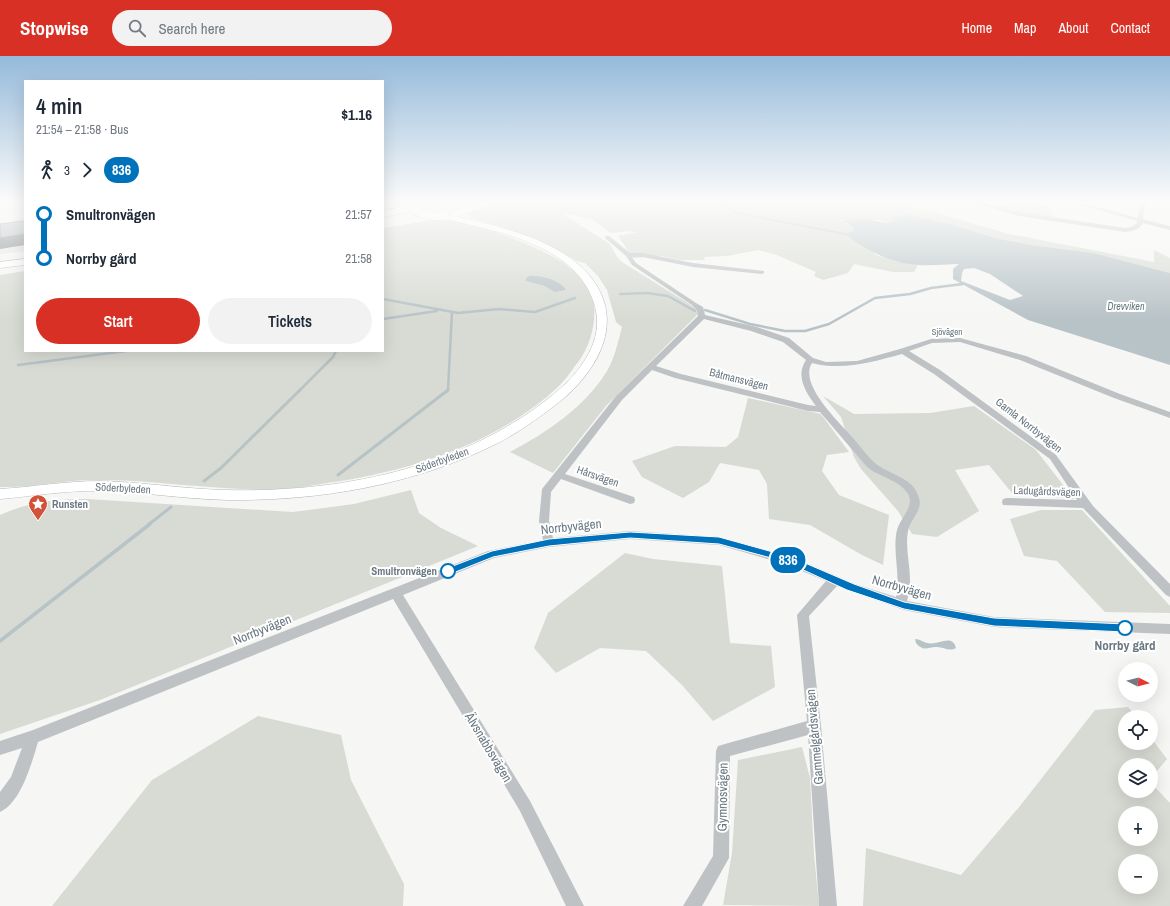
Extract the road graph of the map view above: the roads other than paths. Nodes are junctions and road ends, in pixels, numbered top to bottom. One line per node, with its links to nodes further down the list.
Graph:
1 (526, 240): 16 (street, Söderbyleden)
2 (610, 240): 3 (street)
3 (628, 255): 8 (street); 9 (street)
4 (24, 262): 5 (highway)
5 (0, 265)
6 (24, 266): 7 (highway)
7 (0, 270)
8 (762, 272)
9 (702, 316): 11 (street, Sjövägen); 12 (street)
10 (903, 351): 11 (street, Sjövägen); 14 (street, Sjövägen); 20 (street, Gamla Norrbyvägen)
11 (810, 360): 13 (street)
12 (650, 367): 13 (street, Båtmansvägen); 15 (street)
13 (822, 408): 26 (street)
14 (1170, 415)
15 (558, 475): 18 (street, Hårsvägen); 22 (street)
16 (50, 489): 17 (street, Söderbyleden); 21 (street, Söderbyleden)
17 (0, 494)
18 (630, 500)
19 (1007, 502): 20 (street, Ladugårdsvägen)
20 (1086, 504): 25 (street, Gamla Norrbyvägen)
21 (0, 505)
22 (549, 543): 23 (street, Norrbyvägen); 24 (street, Norrbyvägen)
23 (835, 580): 26 (street, Norrbyvägen); 28 (street, Gammelgårdsvägen)
24 (395, 592): 29 (street, Norrbyvägen); 32 (street, Älvsnabbsvägen)
25 (1170, 592)
26 (901, 604): 27 (street, Norrbyvägen)
27 (1170, 629)
28 (814, 726): 33 (street, Gymnosvägen); 34 (street, Gammelgårdsvägen)
29 (33, 737): 30 (street, Norrbyvägen); 31 (street)
30 (0, 748)
31 (0, 804)
32 (574, 906)
33 (692, 906)
34 (828, 906)

